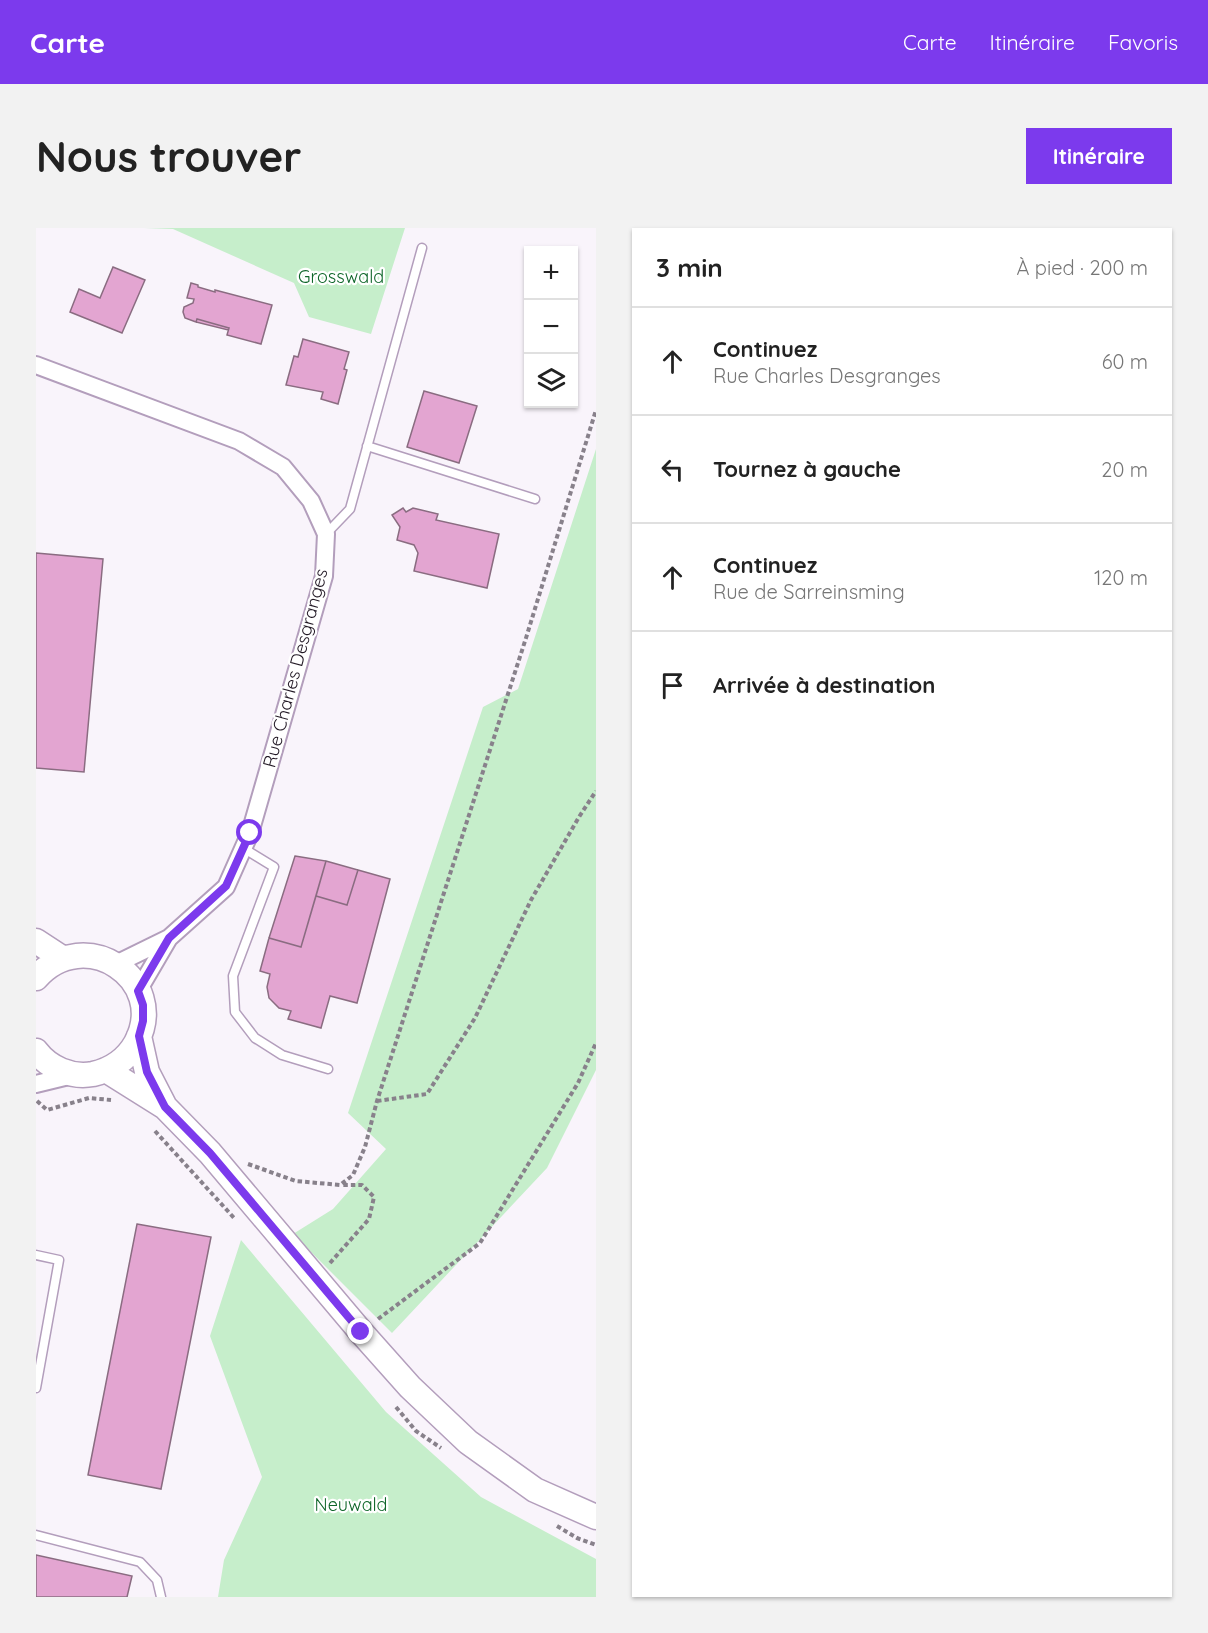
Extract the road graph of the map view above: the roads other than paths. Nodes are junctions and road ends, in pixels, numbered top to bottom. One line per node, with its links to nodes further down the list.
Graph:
1 (422, 248): 3 (lane)
2 (36, 365): 5 (street, Rue Charles Desgranges)
3 (367, 446): 4 (lane); 5 (lane)
4 (535, 498)
5 (326, 534): 6 (street, Rue Charles Desgranges)
6 (243, 848): 7 (street, Rue Charles Desgranges); 15 (lane)
7 (169, 938): 10 (street, Rue Charles Desgranges); 12 (street, Rue Charles Desgranges)
8 (36, 941): 9 (street)
9 (62, 958): 10 (street); 11 (street)
10 (116, 964): 12 (street)
11 (36, 978)
12 (138, 991): 13 (street)
13 (139, 1036): 16 (street); 19 (street)
14 (36, 1051): 17 (street)
15 (328, 1069)
16 (106, 1070): 17 (street); 19 (street)
17 (75, 1074): 18 (street)
18 (36, 1084)
19 (165, 1107): 22 (street)
20 (36, 1255): 21 (lane)
21 (36, 1388)
22 (596, 1516)
23 (36, 1535): 24 (lane)
24 (161, 1597)

